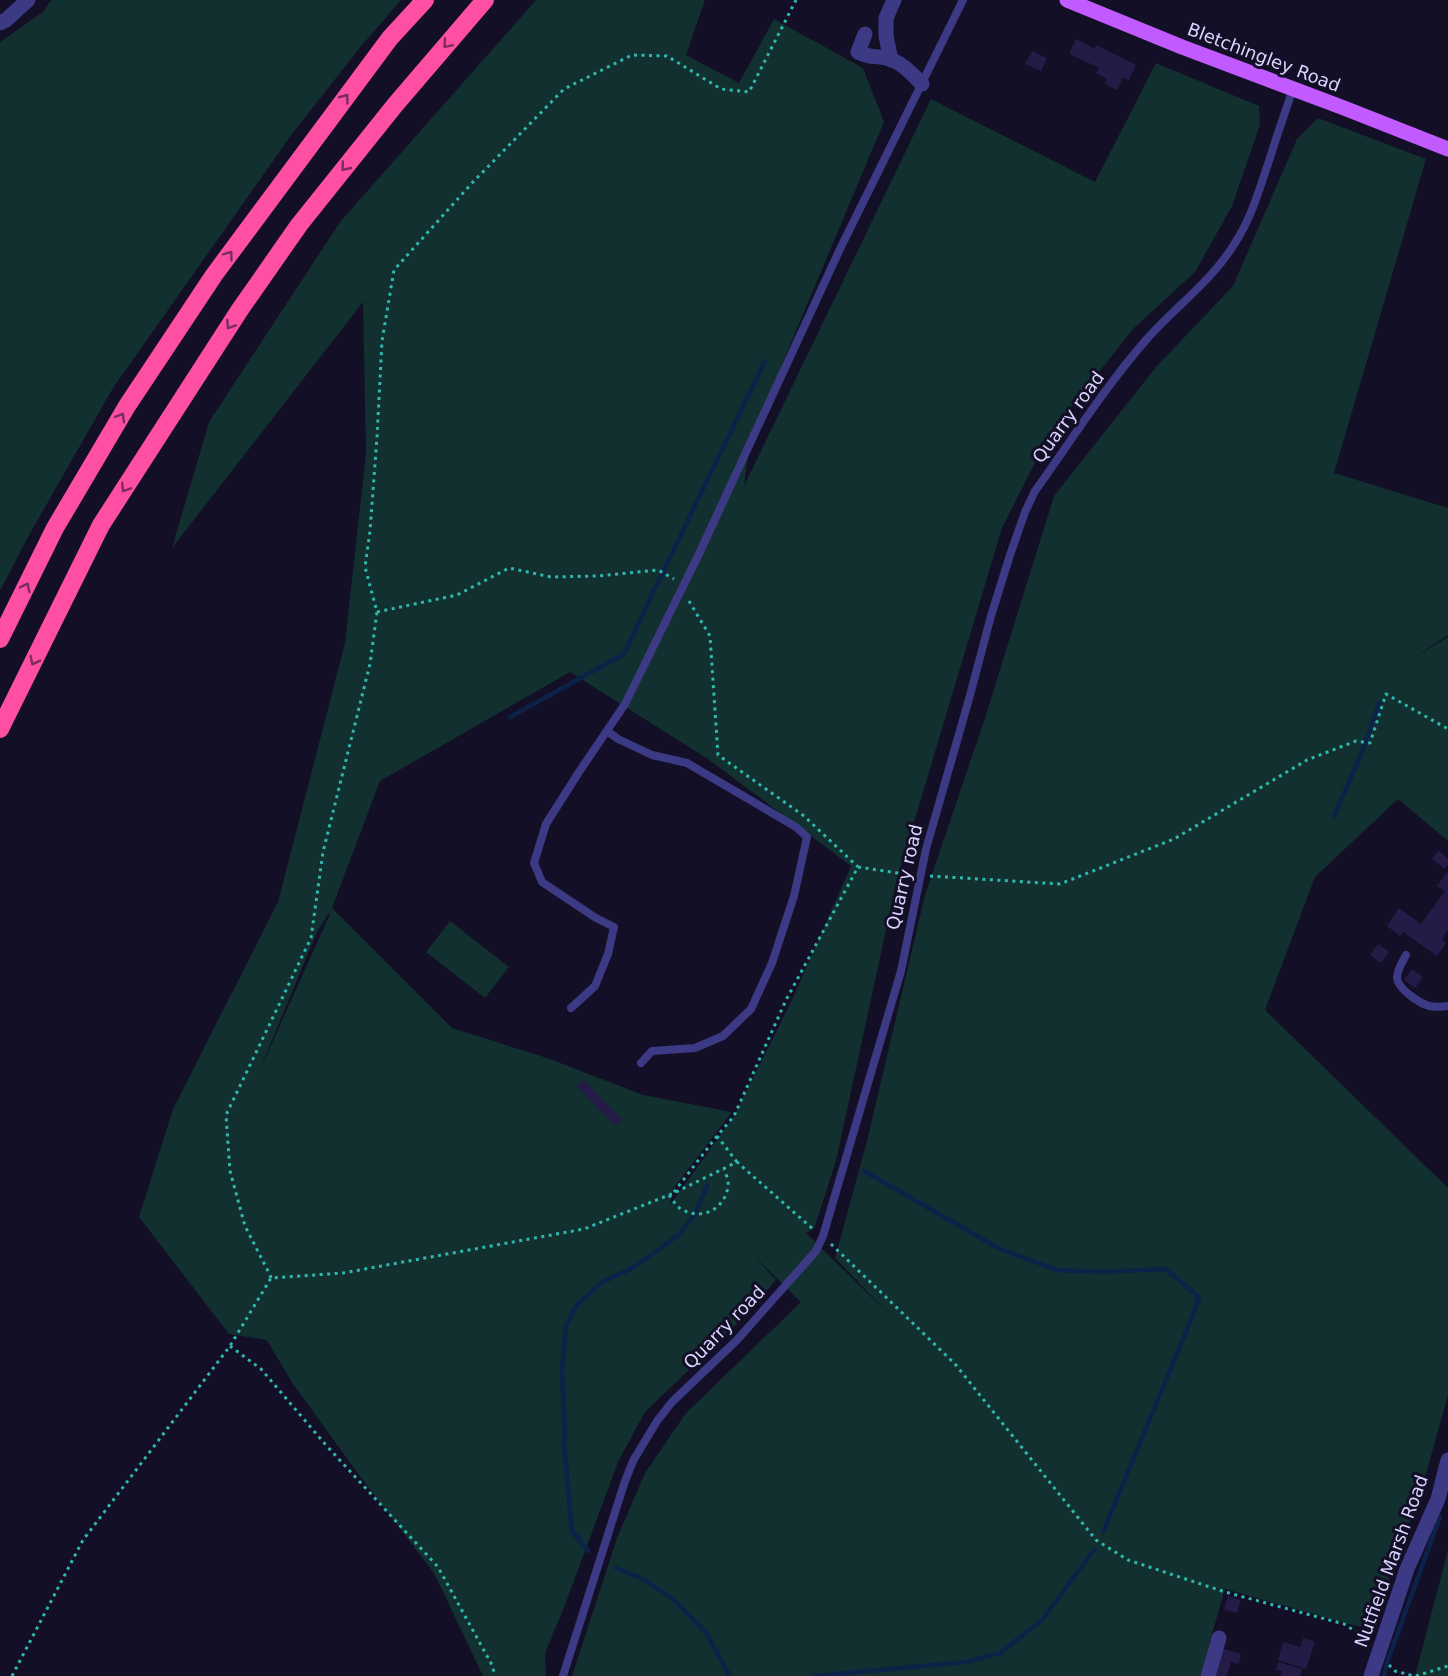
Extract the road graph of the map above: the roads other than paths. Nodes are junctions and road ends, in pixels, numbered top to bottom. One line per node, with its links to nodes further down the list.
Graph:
1 (28, 0): 7 (street)
2 (425, 0): 13 (highway, one-way to 2)
3 (485, 0): 14 (highway, one-way to 14)
4 (894, 0): 9 (street)
5 (963, 0): 10 (lane)
6 (1067, 0): 11 (main road, Bletchingley Road)
7 (0, 23)
8 (865, 34): 9 (street)
9 (891, 60): 10 (street)
10 (922, 84): 15 (lane)
11 (1293, 89): 12 (main road, Bletchingley Road); 22 (lane, Quarry road)
12 (1448, 149)
13 (0, 639)
14 (0, 729)
15 (607, 731): 18 (lane); 19 (lane)
16 (1406, 956): 17 (lane)
17 (1448, 1006)
18 (571, 1008)
19 (641, 1063)
20 (1448, 1460): 24 (street, Nutfield Marsh Road)
21 (1219, 1638): 23 (street)
22 (563, 1676)
23 (1209, 1676)
24 (1371, 1676)

